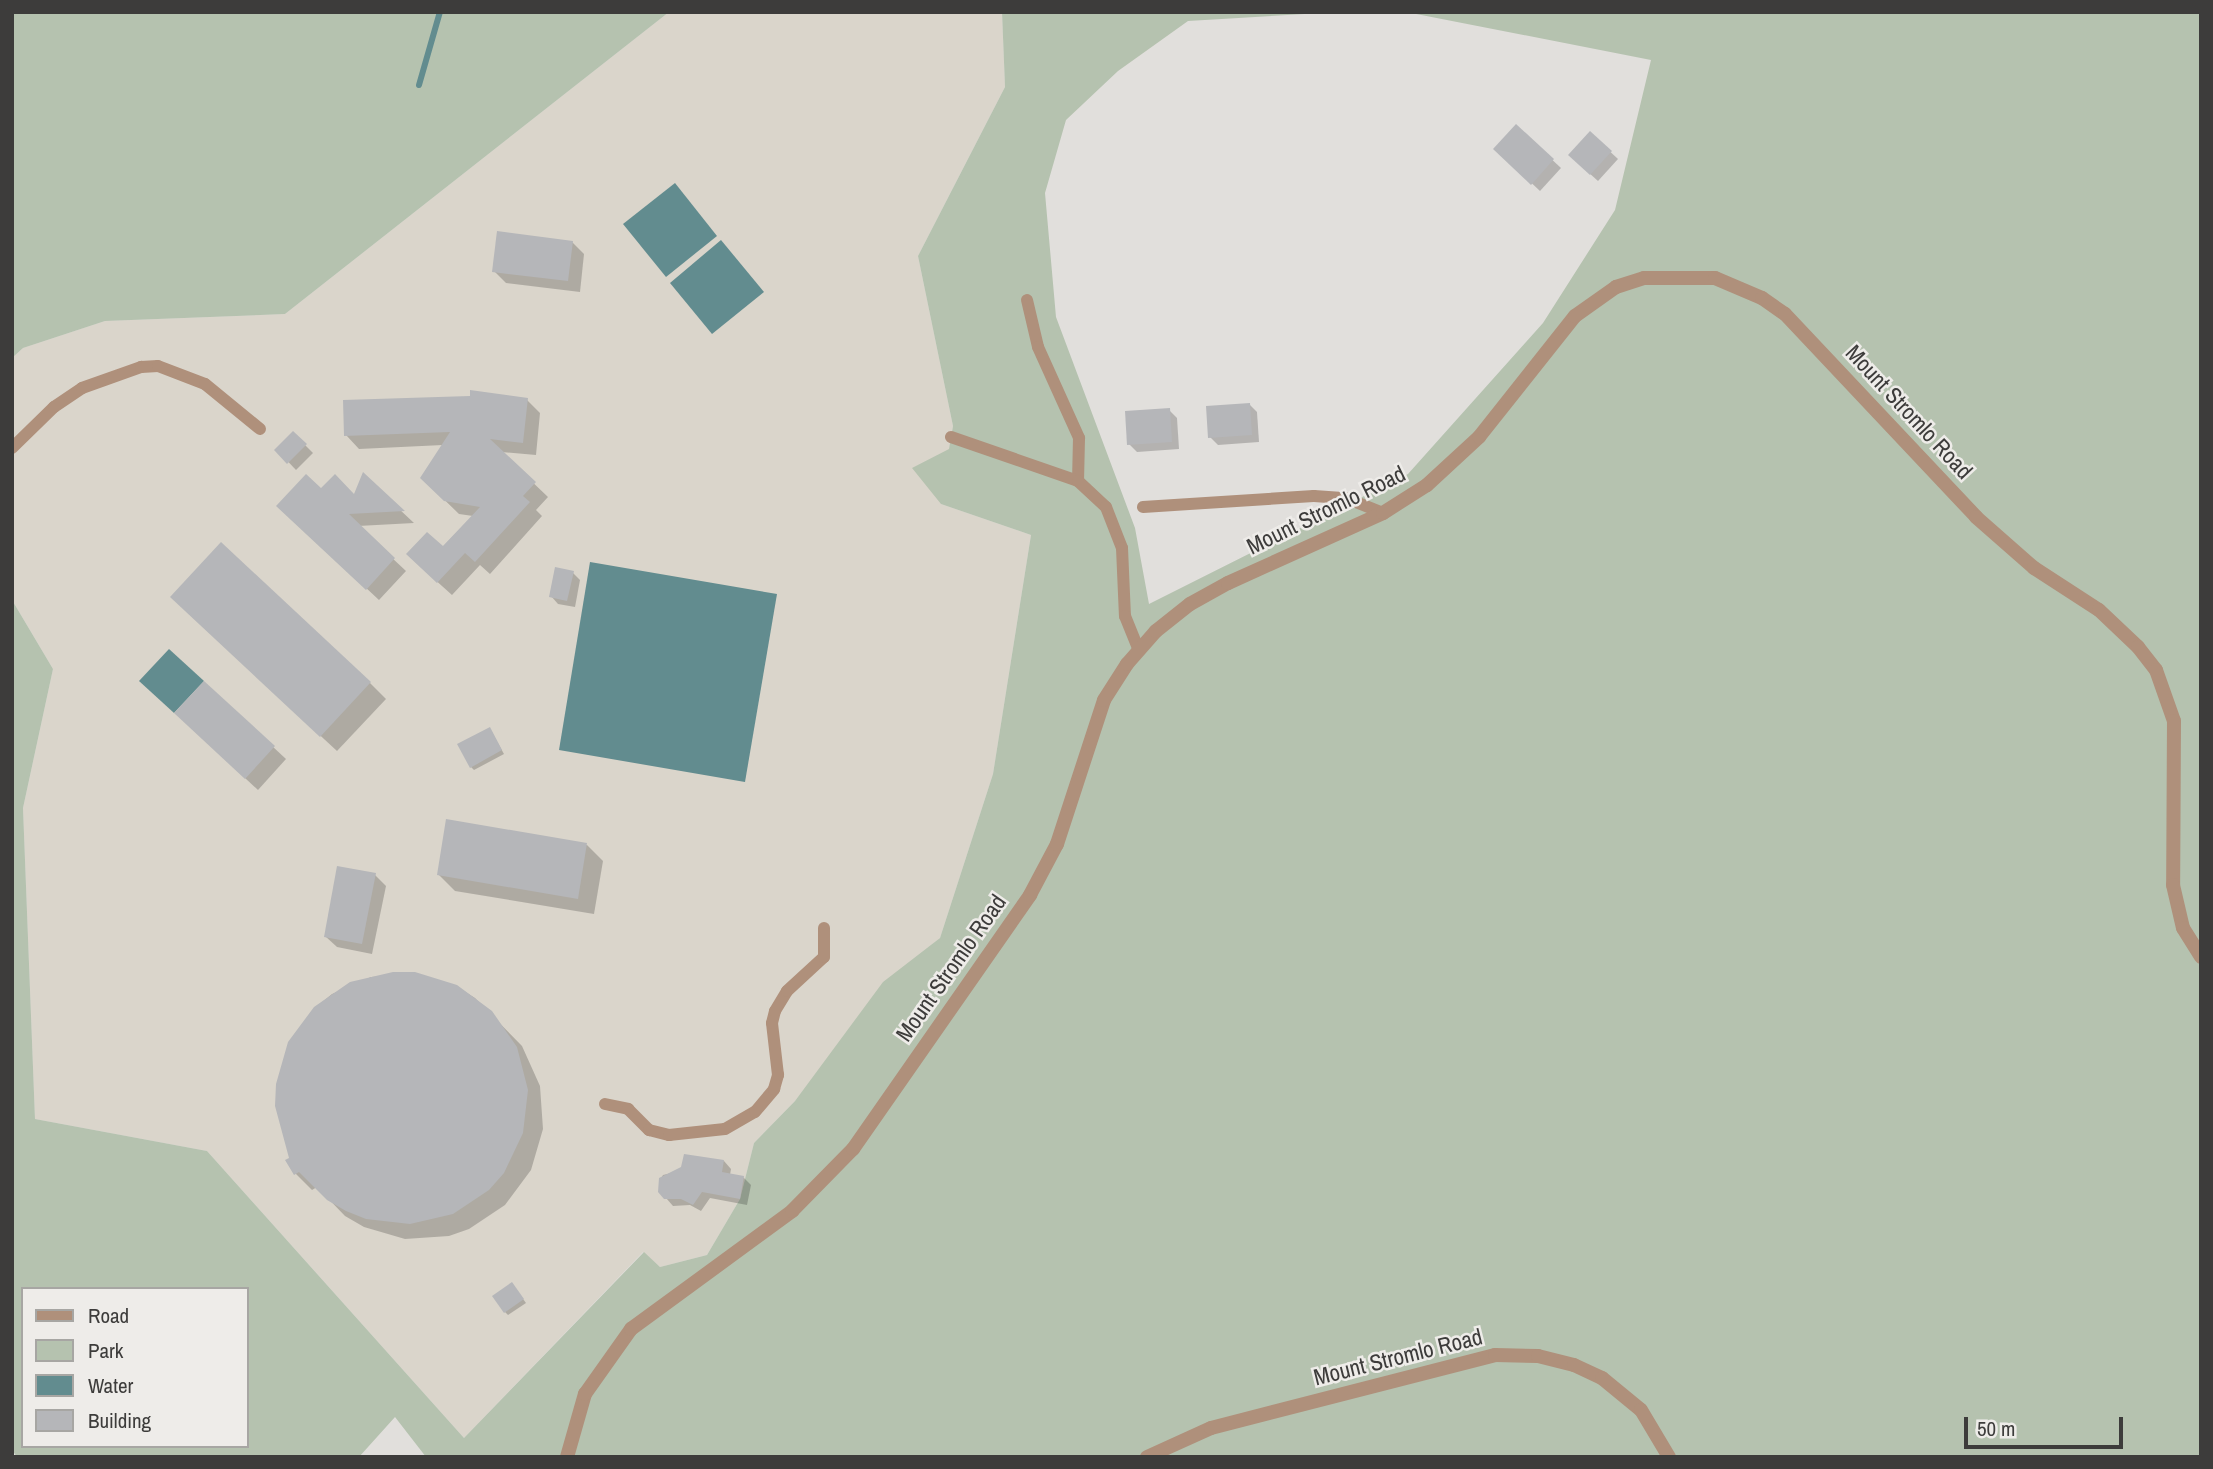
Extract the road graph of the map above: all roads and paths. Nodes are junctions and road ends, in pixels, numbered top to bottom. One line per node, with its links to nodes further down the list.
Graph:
1 (1027, 300): 5 (lane)
2 (260, 429): 4 (lane)
3 (951, 437): 5 (lane)
4 (12, 448)
5 (1078, 481): 8 (lane)
6 (1143, 507): 7 (lane)
7 (1383, 513): 8 (street, Mount Stromlo Road); 10 (street, Mount Stromlo Road)
8 (1139, 650): 12 (street, Mount Stromlo Road)
9 (824, 928): 11 (lane)
10 (2201, 957)
11 (605, 1104)
12 (567, 1457)
13 (1147, 1457): 14 (street, Mount Stromlo Road)
14 (1669, 1457)

